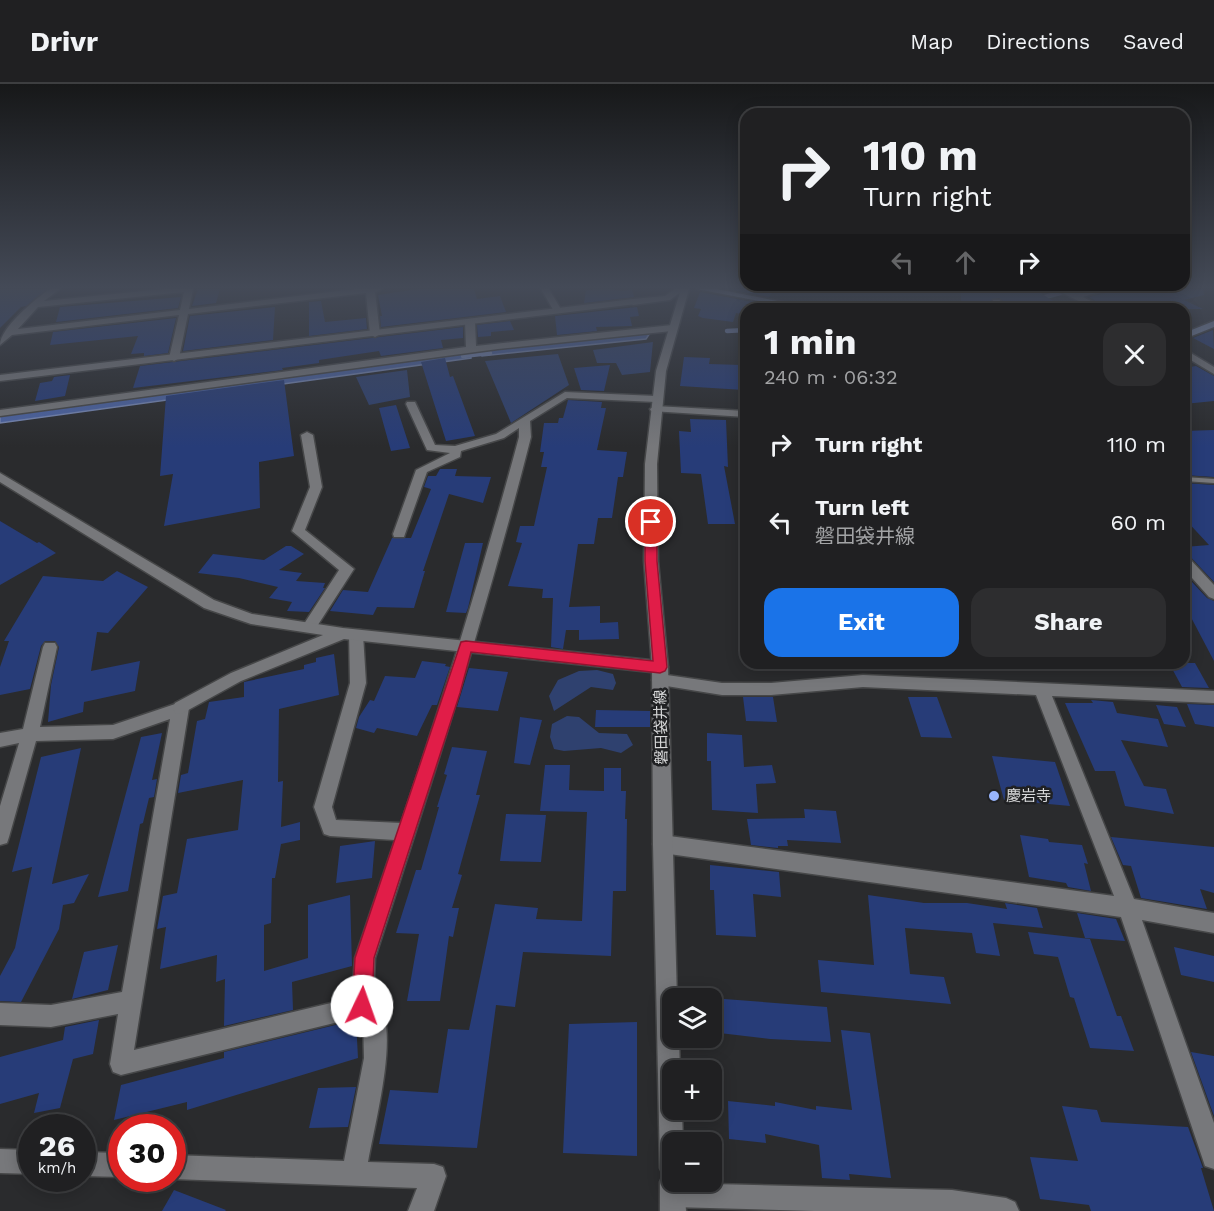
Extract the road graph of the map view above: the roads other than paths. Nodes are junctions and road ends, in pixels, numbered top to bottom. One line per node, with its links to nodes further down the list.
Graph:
1 (178, 342): 8 (street)
2 (311, 342): 8 (street)
3 (471, 342): 6 (street)
4 (548, 342): 6 (street)
5 (669, 342): 12 (street, 磐田袋井線)
6 (471, 350): 13 (street)
7 (1190, 356): 9 (street)
8 (174, 358): 10 (street)
9 (1214, 371)
10 (0, 378)
11 (411, 404): 17 (street)
12 (656, 404): 14 (street); 15 (street); 29 (street, 磐田袋井線)
13 (0, 413)
14 (740, 413)
15 (525, 420): 17 (street); 27 (street)
16 (307, 435): 25 (street)
17 (455, 449): 21 (street)
18 (0, 477): 25 (street)
19 (1190, 479): 20 (lane)
20 (1214, 481)
21 (399, 534)
22 (1190, 566): 23 (street)
23 (1208, 581): 24 (street)
24 (1214, 594)
25 (309, 627): 26 (street)
26 (349, 633): 27 (street); 32 (street); 35 (street)
27 (466, 646): 29 (street); 35 (street)
28 (50, 647): 33 (street)
29 (660, 674): 30 (street); 37 (street, 磐田袋井線)
30 (1042, 691): 31 (street); 38 (street)
31 (1214, 697)
32 (181, 708): 33 (street); 40 (street)
33 (30, 734): 34 (street); 36 (street)
34 (0, 740)
35 (406, 832): 41 (street)
36 (0, 837)
37 (662, 844): 38 (street); 43 (street, 磐田袋井線)
38 (1128, 908): 39 (street); 44 (street)
39 (1214, 923)
40 (131, 1001): 41 (street); 42 (street)
41 (362, 1006): 48 (street)
42 (0, 1014)
43 (671, 1132)
44 (1214, 1157)
45 (0, 1161): 46 (street)
46 (18, 1162)
47 (186, 1167): 48 (street)
48 (354, 1173): 50 (street)
49 (673, 1196): 51 (street)
50 (421, 1211)
51 (1006, 1211)

